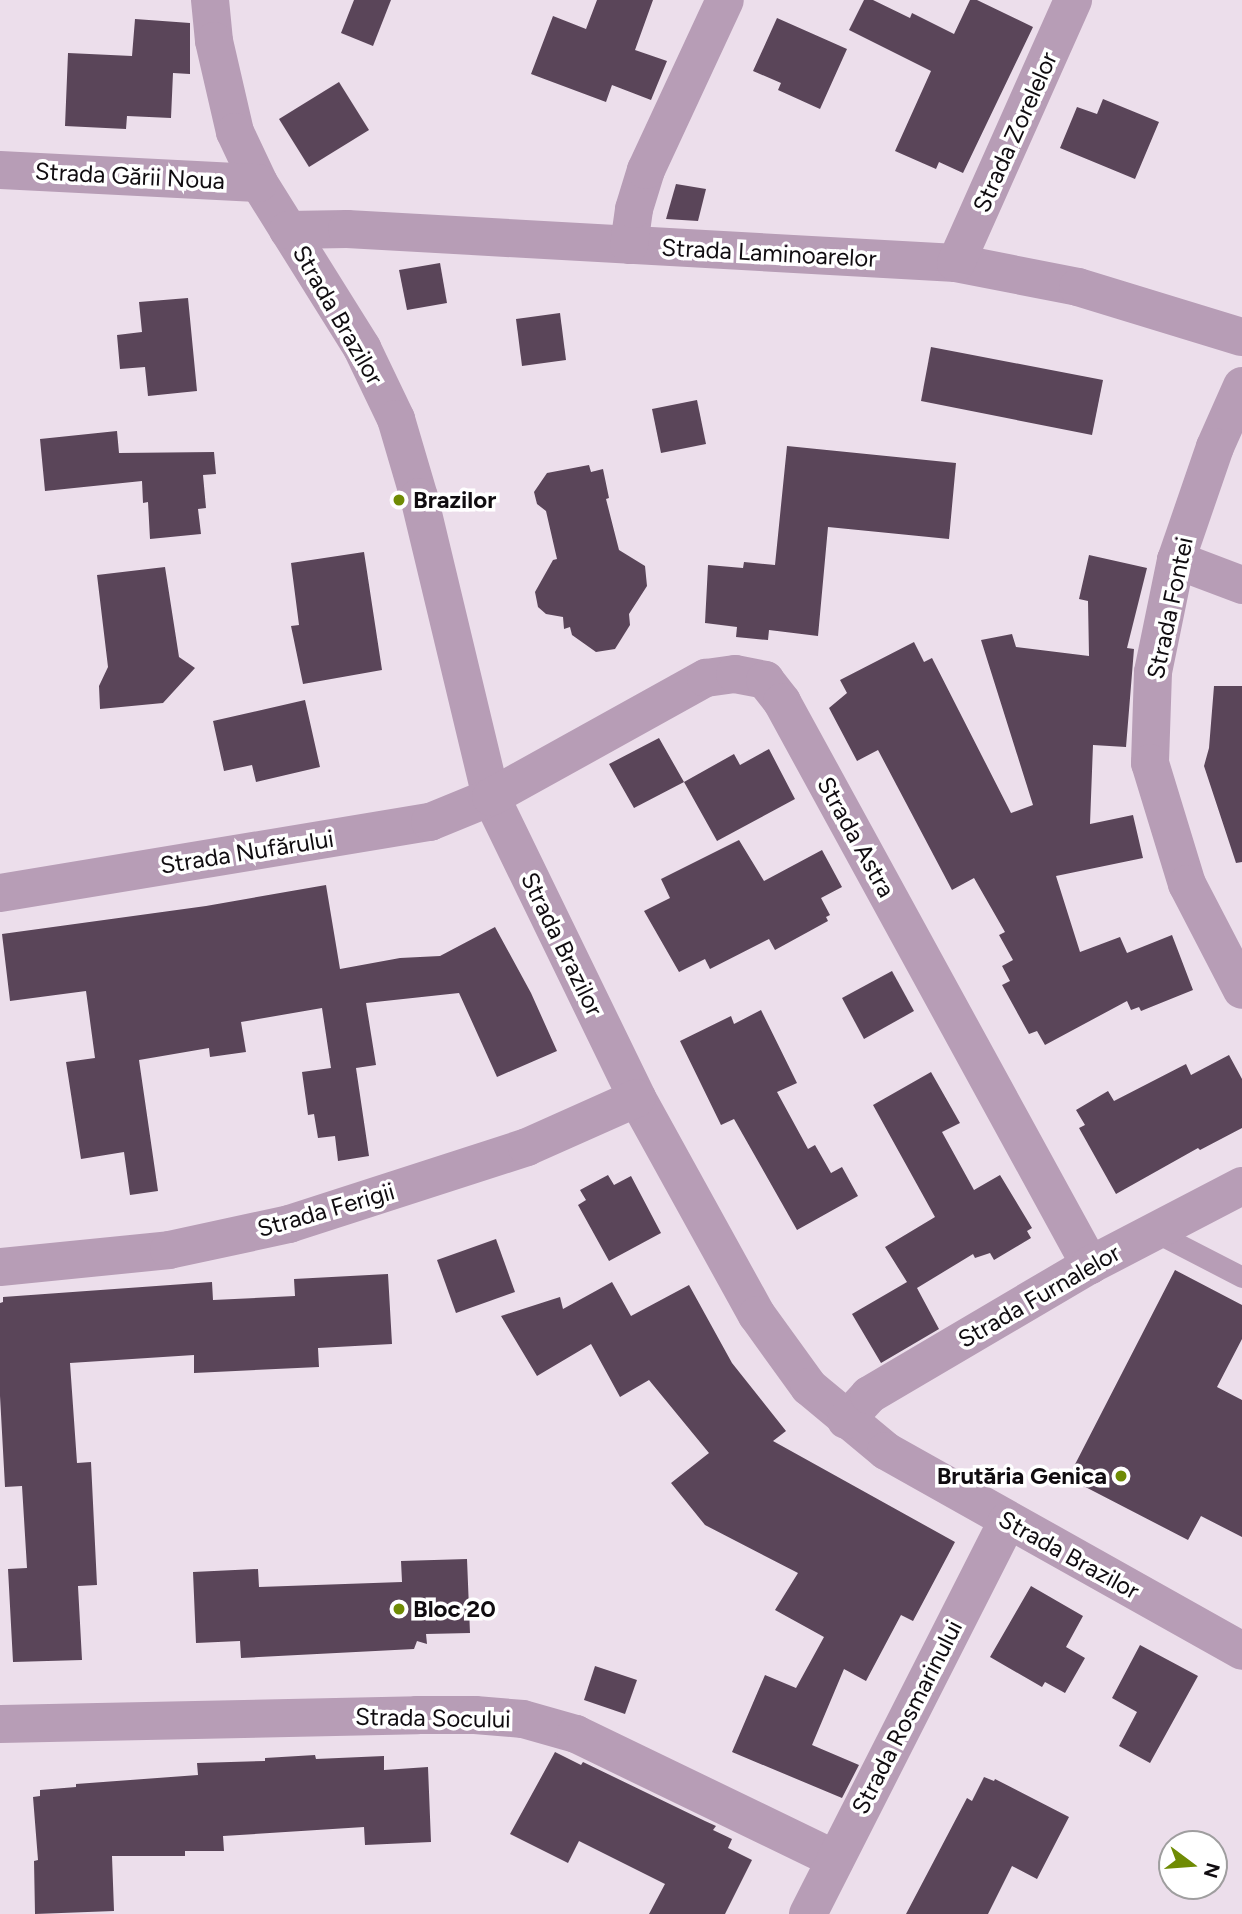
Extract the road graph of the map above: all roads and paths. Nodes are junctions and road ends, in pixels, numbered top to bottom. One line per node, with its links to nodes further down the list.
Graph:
1 (211, 0): 5 (street, Strada Brazilor)
2 (725, 0): 7 (street)
3 (1073, 0): 8 (street, Strada Zorelelor)
4 (0, 170): 5 (street, Strada Gării Noua)
5 (259, 183): 6 (street, Strada Brazilor)
6 (288, 230): 7 (street, Strada Laminoarelor); 13 (street, Strada Brazilor)
7 (629, 245): 8 (street, Strada Laminoarelor)
8 (956, 263): 9 (street, Strada Laminoarelor)
9 (1242, 337)
10 (1242, 386): 11 (street, Strada Fontei)
11 (1176, 560): 12 (street); 15 (street, Strada Fontei)
12 (1242, 585)
13 (491, 797): 14 (street, Strada Nufărului); 16 (street, Strada Brazilor); 19 (street, Strada Astra)
14 (0, 893)
15 (1242, 990)
16 (637, 1098): 20 (street, Strada Ferigii); 22 (street, Strada Brazilor)
17 (1242, 1186): 18 (street, Strada Furnalelor)
18 (1153, 1231): 19 (street, Strada Furnalelor); 21 (lane)
19 (1090, 1265): 22 (street, Strada Furnalelor)
20 (0, 1267)
21 (1242, 1277)
22 (846, 1420): 23 (street, Strada Brazilor)
23 (1007, 1521): 24 (street, Strada Brazilor); 26 (street, Strada Rosmarinului)
24 (1242, 1651)
25 (0, 1724): 26 (street, Strada Socului)
26 (835, 1859): 27 (street, Strada Rosmarinului)
27 (808, 1914)

